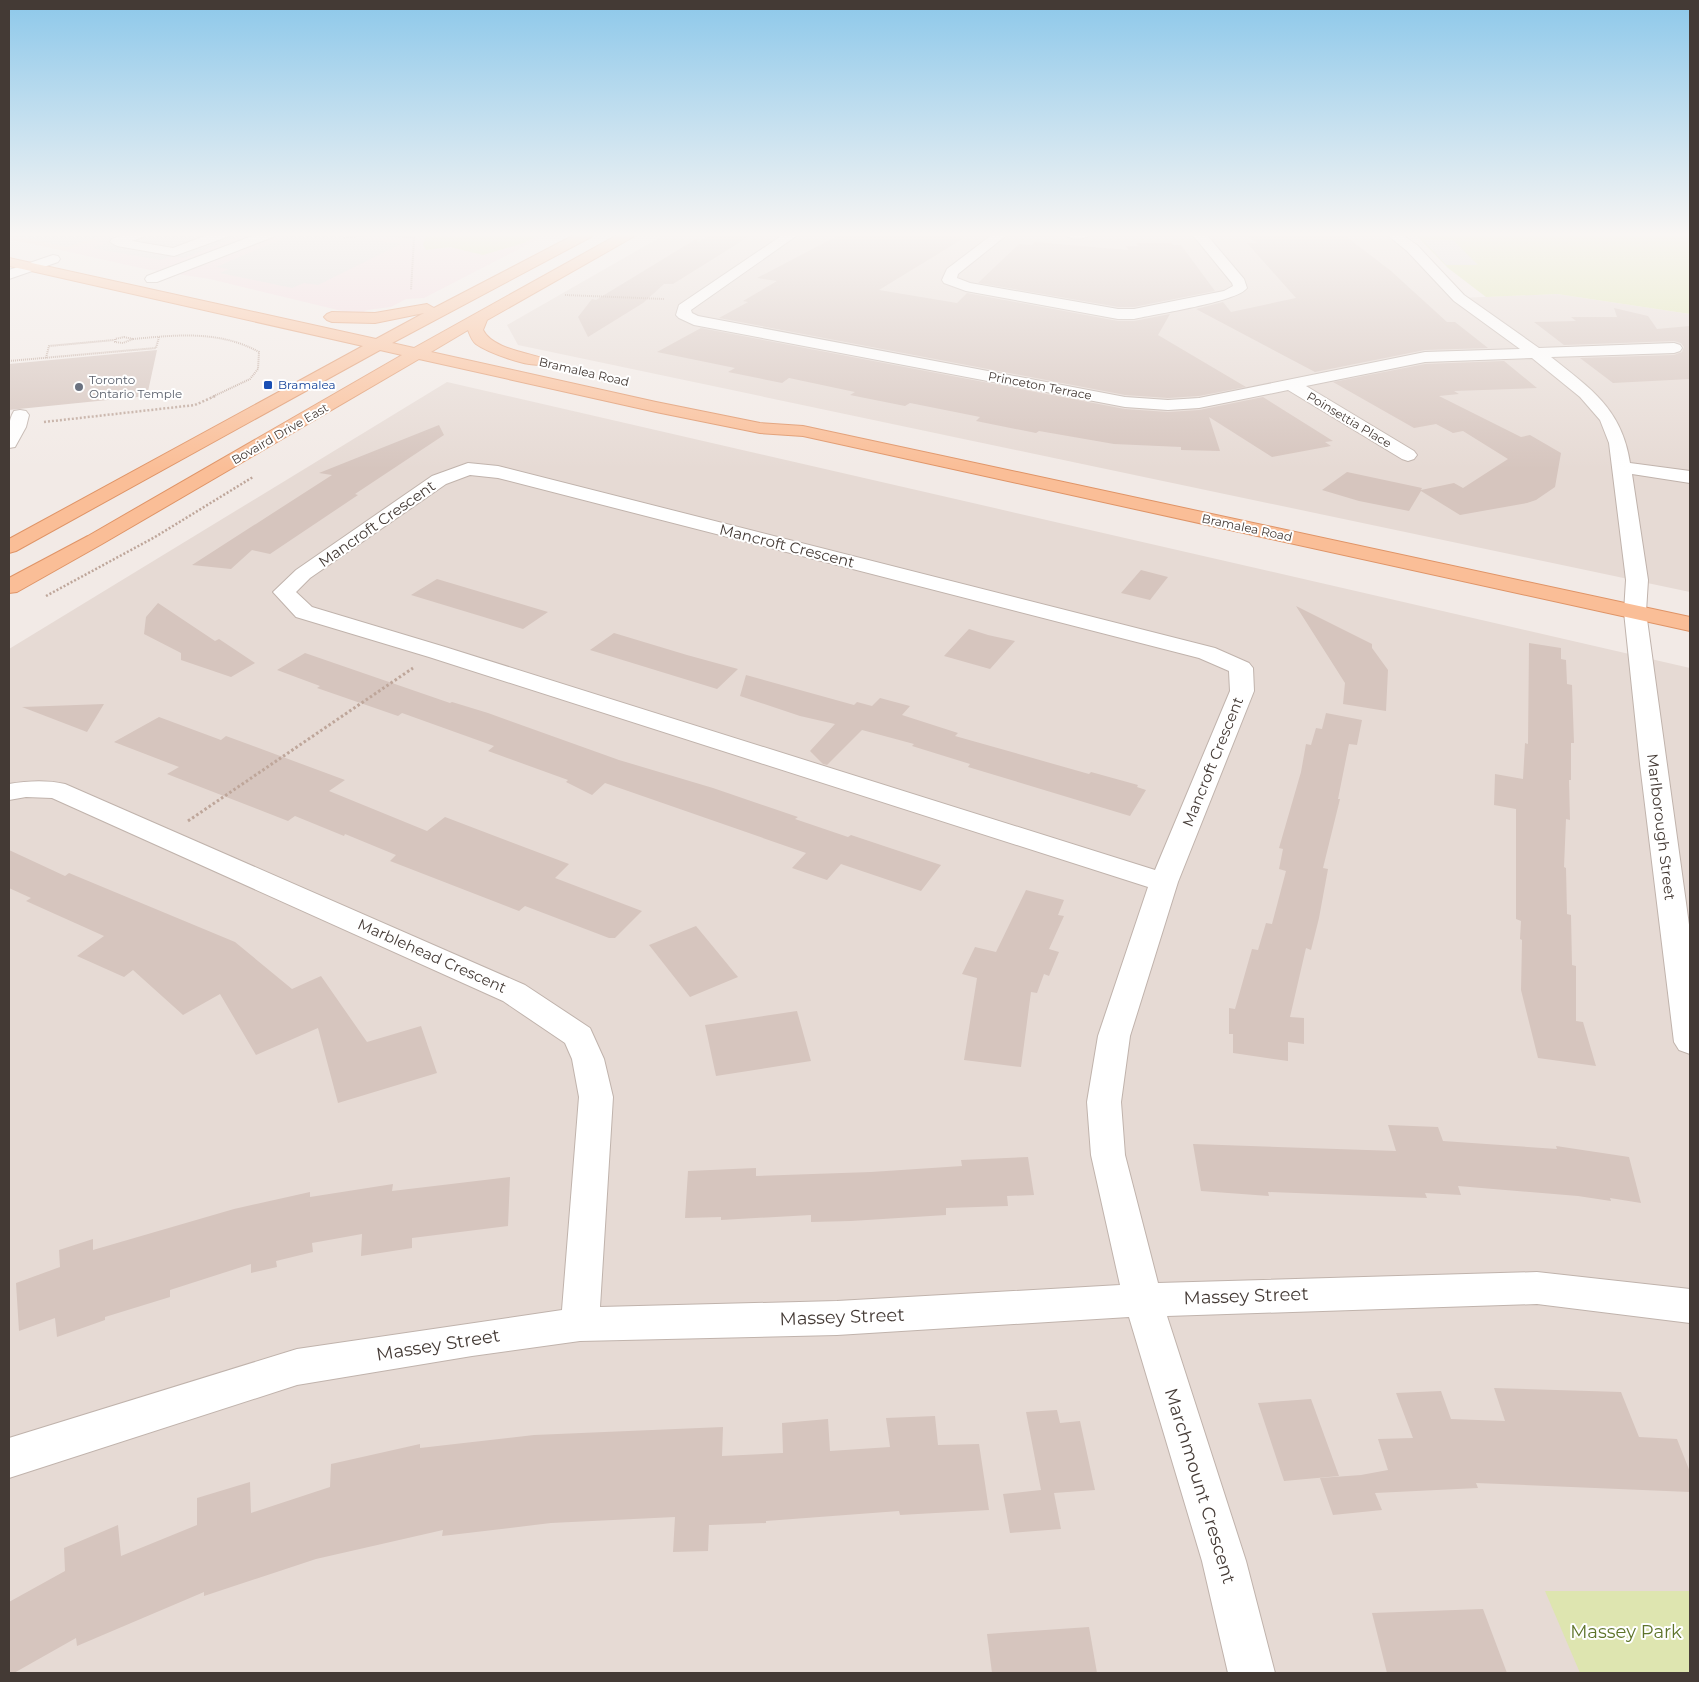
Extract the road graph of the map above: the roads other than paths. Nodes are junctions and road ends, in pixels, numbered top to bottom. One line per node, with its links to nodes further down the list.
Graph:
1 (231, 312): 12 (main road, Bramalea Road)
2 (409, 312): 10 (main road, Bramalea Road)
3 (437, 312): 10 (main road)
4 (488, 312): 9 (main road, Bovaird Drive East)
5 (684, 312): 17 (street, Princeton Terrace)
6 (1109, 312): 7 (street)
7 (1141, 312)
8 (1479, 312): 14 (street, Marlborough Street)
9 (480, 317): 11 (main road, Bovaird Drive East); 11 (main road, Bramalea Road)
10 (400, 333): 11 (main road, Bramalea Road); 12 (main road)
11 (439, 341): 15 (main road, Bovaird Drive East)
12 (377, 345): 15 (main road, Bramalea Road); 26 (main road)
13 (1674, 348): 14 (street, Princeton Terrace)
14 (1536, 353): 17 (street, Princeton Terrace); 24 (street, Marlborough Street)
15 (417, 354): 16 (main road, Bramalea Road); 18 (main road, Bovaird Drive East)
16 (493, 372): 18 (main road); 21 (main road, Bramalea Road)
17 (1290, 384): 23 (street, Poinsettia Place)
18 (340, 399): 27 (main road, Bovaird Drive East)
19 (700, 399): 21 (main road, Bramalea Road)
20 (20, 415): 22 (street)
21 (803, 431): 28 (main road, Bramalea Road)
22 (9, 442)
23 (1408, 455)
24 (1620, 467): 25 (street); 28 (street, Marlborough Street)
25 (1690, 477)
26 (9, 547)
27 (9, 587)
28 (1635, 612): 29 (main road, Bramalea Road); 32 (street, Marlborough Street)
29 (1690, 624)
30 (9, 792): 35 (street, Marblehead Crescent)
31 (1164, 882): 31 (street, Mancroft Crescent); 33 (street, Mancroft Crescent)
32 (1690, 1042)
33 (1143, 1300): 34 (street, Massey Street); 35 (street, Massey Street); 37 (street, Marchmount Crescent)
34 (1690, 1306)
35 (580, 1324): 36 (street, Massey Street)
36 (9, 1458)
37 (1252, 1673)

